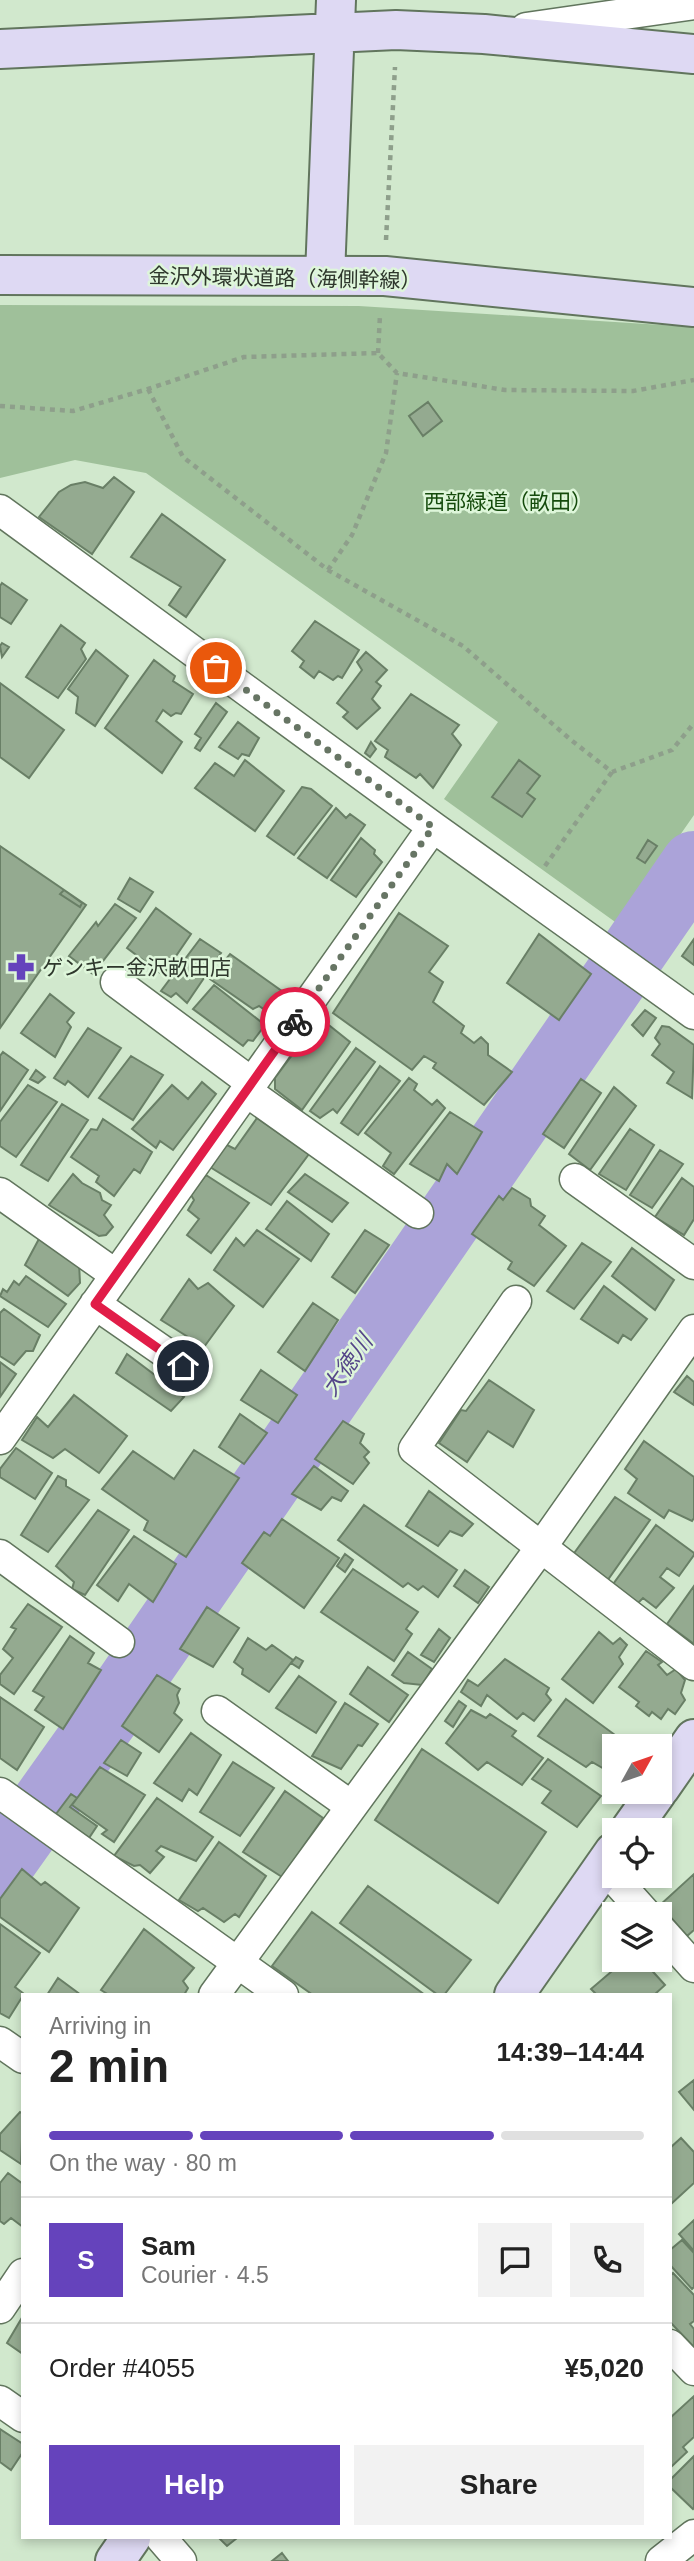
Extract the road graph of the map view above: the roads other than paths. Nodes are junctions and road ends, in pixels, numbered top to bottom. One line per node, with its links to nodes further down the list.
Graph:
1 (694, 4): 3 (street)
2 (335, 17): 3 (street); 4 (street); 7 (street)
3 (484, 34): 5 (street)
4 (0, 49)
5 (694, 54)
6 (0, 275): 7 (street, 金沢外環状道路（海側幹線）)
7 (325, 275): 8 (street, 金沢外環状道路（海側幹線）)
8 (694, 307)
9 (0, 510): 10 (street)
10 (433, 827): 12 (street); 13 (street)
11 (116, 982): 13 (street)
12 (694, 1014)
13 (249, 1087): 16 (street); 18 (street)
14 (575, 1179): 17 (street)
15 (0, 1193): 18 (street)
16 (418, 1213)
17 (694, 1264)
18 (116, 1275): 20 (street)
19 (516, 1301): 24 (street)
20 (95, 1304): 22 (street); 23 (street)
21 (694, 1330): 24 (street)
22 (183, 1366)
23 (2, 1432)
24 (542, 1545): 27 (street); 32 (street)
25 (0, 1555): 26 (street)
26 (119, 1642)
27 (694, 1665)
28 (217, 1711): 32 (street)
29 (694, 1739): 30 (street)
30 (672, 1771)
31 (7, 1798): 35 (street)
32 (351, 1806): 35 (street)
33 (602, 1870): 39 (street)
34 (672, 1942): 36 (street)
35 (236, 1963): 37 (street); 38 (street)
36 (694, 1967)
37 (215, 1993)
38 (281, 1993)
39 (515, 1993)
40 (0, 2042): 41 (street)
41 (21, 2057)
42 (21, 2277): 43 (street)
43 (0, 2308)
44 (672, 2347): 45 (street)
45 (694, 2370)
46 (0, 2401): 47 (street)
47 (21, 2416)
48 (694, 2535): 53 (street)
49 (130, 2539): 51 (street)
50 (162, 2539): 52 (street)
51 (115, 2561)
52 (181, 2561)
53 (661, 2561)

